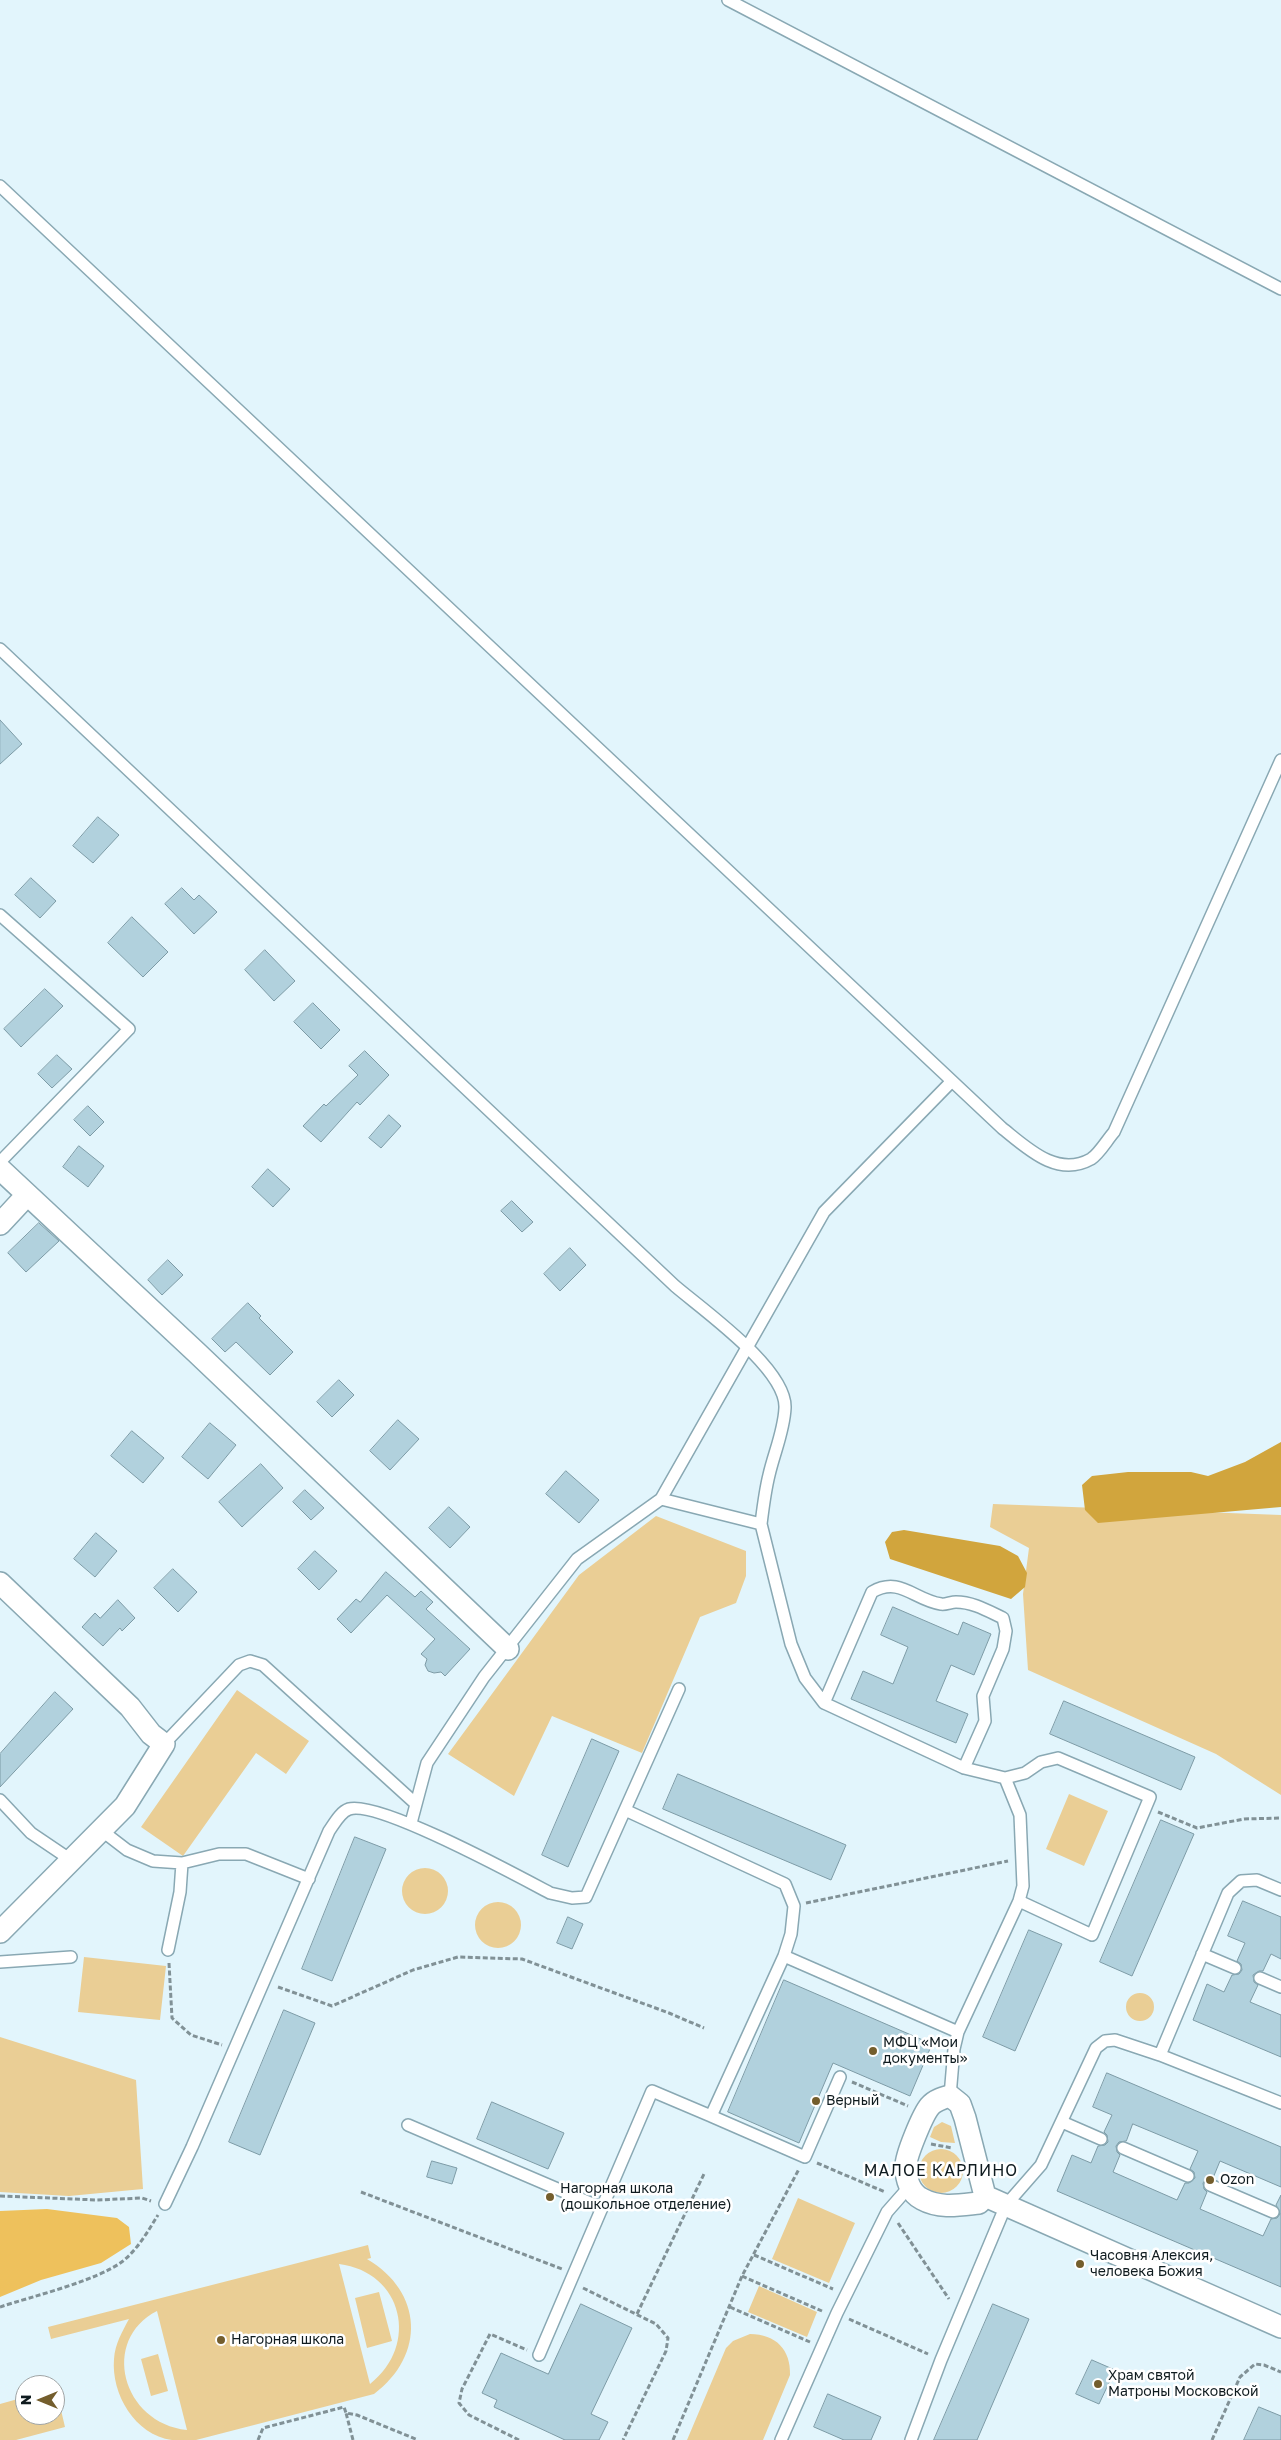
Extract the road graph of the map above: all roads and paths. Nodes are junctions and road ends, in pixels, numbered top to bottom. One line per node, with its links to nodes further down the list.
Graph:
1 (728, 0): 3 (lane)
2 (0, 186): 7 (lane)
3 (1281, 289)
4 (0, 649): 12 (lane)
5 (1281, 760): 7 (lane)
6 (0, 915): 8 (lane)
7 (952, 1081): 12 (lane)
8 (0, 1162)
9 (0, 1169): 10 (street)
10 (27, 1194): 11 (street); 16 (street)
11 (0, 1224)
12 (748, 1348): 13 (lane); 14 (lane)
13 (661, 1499): 14 (lane); 16 (lane)
14 (761, 1524): 18 (lane)
15 (0, 1583): 19 (street)
16 (508, 1649): 23 (lane)
17 (679, 1689): 25 (lane)
18 (824, 1703): 20 (lane); 20 (lane)
19 (164, 1744): 23 (lane); 28 (street)
20 (964, 1768): 21 (lane)
21 (1005, 1778): 24 (lane); 29 (lane)
22 (0, 1800): 30 (lane)
23 (416, 1804): 27 (lane)
24 (1146, 1806): 26 (path); 34 (lane)
25 (625, 1810): 27 (lane); 35 (lane)
26 (1281, 1818)
27 (411, 1823): 32 (lane)
28 (101, 1830): 30 (street); 31 (lane)
29 (1023, 1857): 34 (lane); 35 (path)
30 (71, 1860): 36 (street)
31 (182, 1863): 32 (lane); 37 (lane)
32 (309, 1878): 44 (lane)
33 (1281, 1890): 38 (lane)
34 (1019, 1901): 47 (lane)
35 (794, 1906): 39 (lane)
36 (0, 1932)
37 (168, 1950): 48 (path)
38 (1202, 1954): 42 (lane); 49 (lane)
39 (784, 1956): 47 (lane); 54 (lane)
40 (72, 1957): 41 (lane)
41 (0, 1962)
42 (1235, 1968)
43 (1260, 1978): 45 (lane)
44 (262, 1982): 46 (path); 48 (lane)
45 (1281, 1987)
46 (704, 2028)
47 (958, 2032): 51 (lane)
48 (235, 2050): 70 (lane)
49 (1160, 2054): 52 (lane); 55 (lane)
50 (840, 2077): 53 (path); 61 (lane)
51 (950, 2096): 65 (street); 69 (street)
52 (1281, 2103)
53 (916, 2109)
54 (711, 2116): 61 (lane); 72 (lane)
55 (1062, 2122): 57 (lane); 71 (lane)
56 (408, 2125): 72 (lane)
57 (1101, 2139)
58 (927, 2143): 60 (path)
59 (1123, 2148): 63 (lane)
60 (960, 2149)
61 (805, 2157): 66 (path); 75 (path)
62 (704, 2174): 81 (path)
63 (1188, 2176)
64 (1210, 2185): 73 (lane)
65 (909, 2187): 69 (street); 93 (lane)
66 (882, 2190)
67 (361, 2192): 76 (path)
68 (0, 2196): 70 (path)
69 (985, 2196): 71 (street)
70 (165, 2204): 79 (path)
71 (1006, 2206): 82 (street); 94 (lane)
72 (602, 2208): 76 (lane)
73 (1274, 2212)
74 (897, 2221): 78 (path)
75 (754, 2255): 77 (path); 80 (path)
76 (572, 2278): 81 (path); 84 (lane)
77 (840, 2293)
78 (949, 2299)
79 (0, 2307)
80 (730, 2307): 83 (path); 92 (path)
81 (637, 2314): 91 (path)
82 (1281, 2327)
83 (817, 2345)
84 (539, 2355): 90 (path)
85 (1281, 2372): 95 (path)
86 (346, 2413): 87 (path); 88 (path); 89 (path)
87 (258, 2440)
88 (353, 2440)
89 (418, 2440)
90 (519, 2440)
91 (623, 2440)
92 (673, 2440)
93 (780, 2440)
94 (911, 2440)
95 (1212, 2440)

